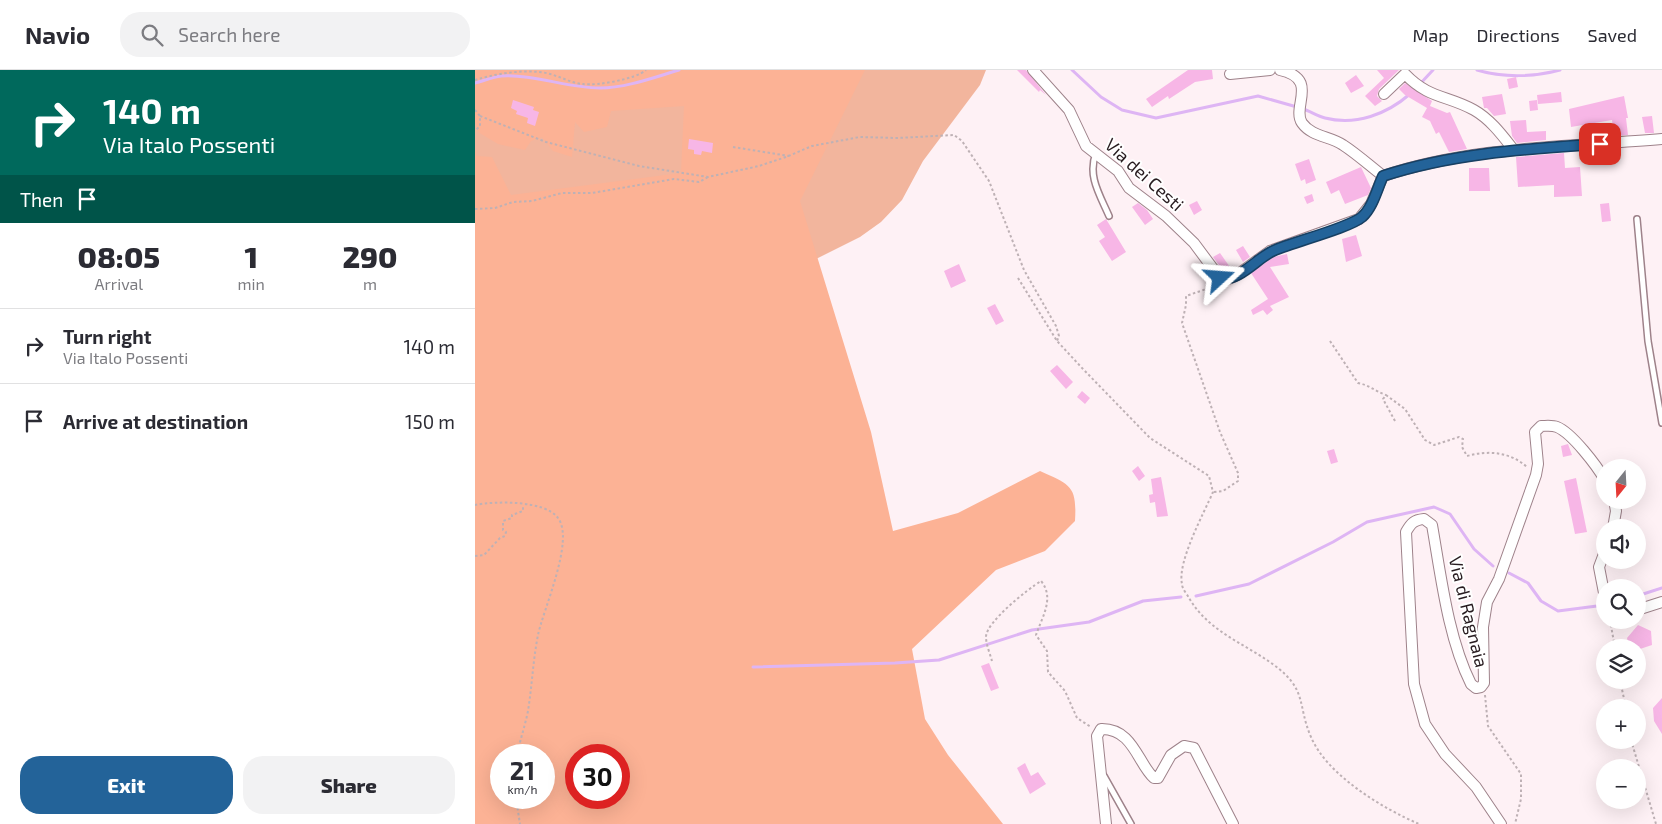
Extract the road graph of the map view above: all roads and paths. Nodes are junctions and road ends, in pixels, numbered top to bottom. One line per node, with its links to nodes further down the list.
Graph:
1 (646, 70): 6 (path)
2 (1033, 70): 14 (street, Via dei Cesti)
3 (1270, 70): 5 (street)
4 (1280, 70): 16 (street)
5 (1230, 74)
6 (475, 80)
7 (1384, 94): 13 (street)
8 (475, 110): 9 (path)
9 (480, 116): 10 (path); 17 (path)
10 (475, 131)
11 (1662, 139): 13 (street)
12 (733, 147): 15 (path)
13 (1513, 149): 16 (street)
14 (1096, 153): 19 (lane); 22 (street, Via dei Cesti)
15 (789, 156): 17 (path); 23 (path)
16 (1383, 176): 22 (street)
17 (708, 177): 18 (path)
18 (475, 209)
19 (1109, 216)
20 (1637, 219): 27 (lane)
21 (1018, 278): 23 (path)
22 (1223, 279): 30 (path)
23 (1057, 341): 30 (path)
24 (1330, 341): 25 (path)
25 (1386, 395): 26 (path); 29 (path)
26 (1395, 421)
27 (1662, 423)
28 (1596, 466): 29 (street, Via di Ragnaia)
29 (1536, 475): 37 (street, Via di Ragnaia)
30 (1213, 492): 47 (path)
31 (521, 503): 32 (path); 33 (path); 39 (path)
32 (475, 505)
33 (475, 556)
34 (1662, 602): 35 (street)
35 (1646, 607)
36 (992, 661): 38 (path)
37 (1484, 683): 48 (street, Via di Ragnaia); 49 (path)
38 (1101, 729): 41 (street); 46 (street)
39 (520, 744)
40 (1634, 749): 50 (path)
41 (1099, 767): 44 (street); 45 (lane)
42 (518, 809): 43 (path)
43 (520, 824)
44 (1106, 824)
45 (1131, 824)
46 (1233, 824)
47 (1419, 824)
48 (1501, 824)
49 (1515, 824)
50 (1656, 824)

